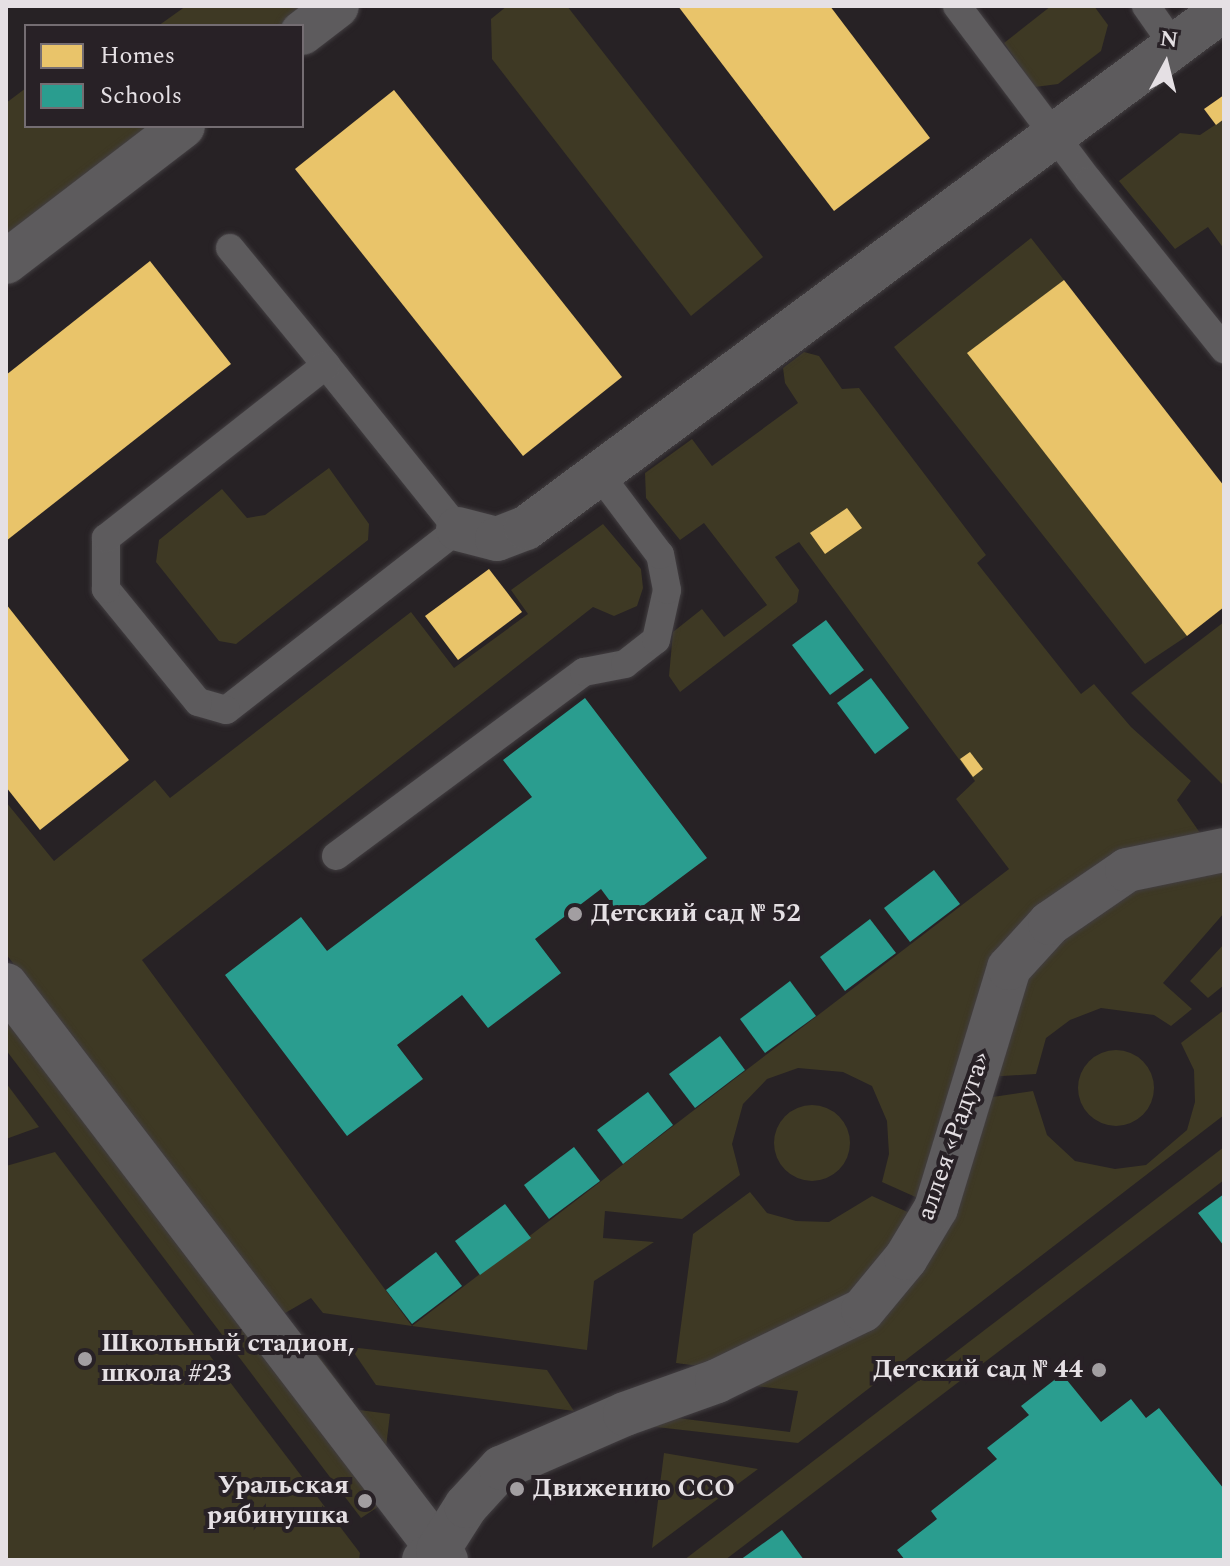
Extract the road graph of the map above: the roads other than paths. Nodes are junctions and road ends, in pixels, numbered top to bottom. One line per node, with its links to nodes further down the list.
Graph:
1 (337, 6): 5 (street)
2 (957, 6): 8 (lane)
3 (1146, 6): 6 (lane)
4 (1224, 9): 6 (street)
5 (304, 31)
6 (1174, 46): 8 (street)
7 (180, 128): 10 (street)
8 (1054, 133): 11 (lane); 13 (street)
9 (230, 248): 12 (lane)
10 (6, 262)
11 (1224, 349)
12 (326, 365): 14 (lane); 14 (lane)
13 (600, 475): 14 (street); 16 (lane)
14 (458, 529)
15 (1224, 850): 18 (street, аллея «Радуга»)
16 (336, 856)
17 (6, 985): 18 (street)
18 (436, 1557)

